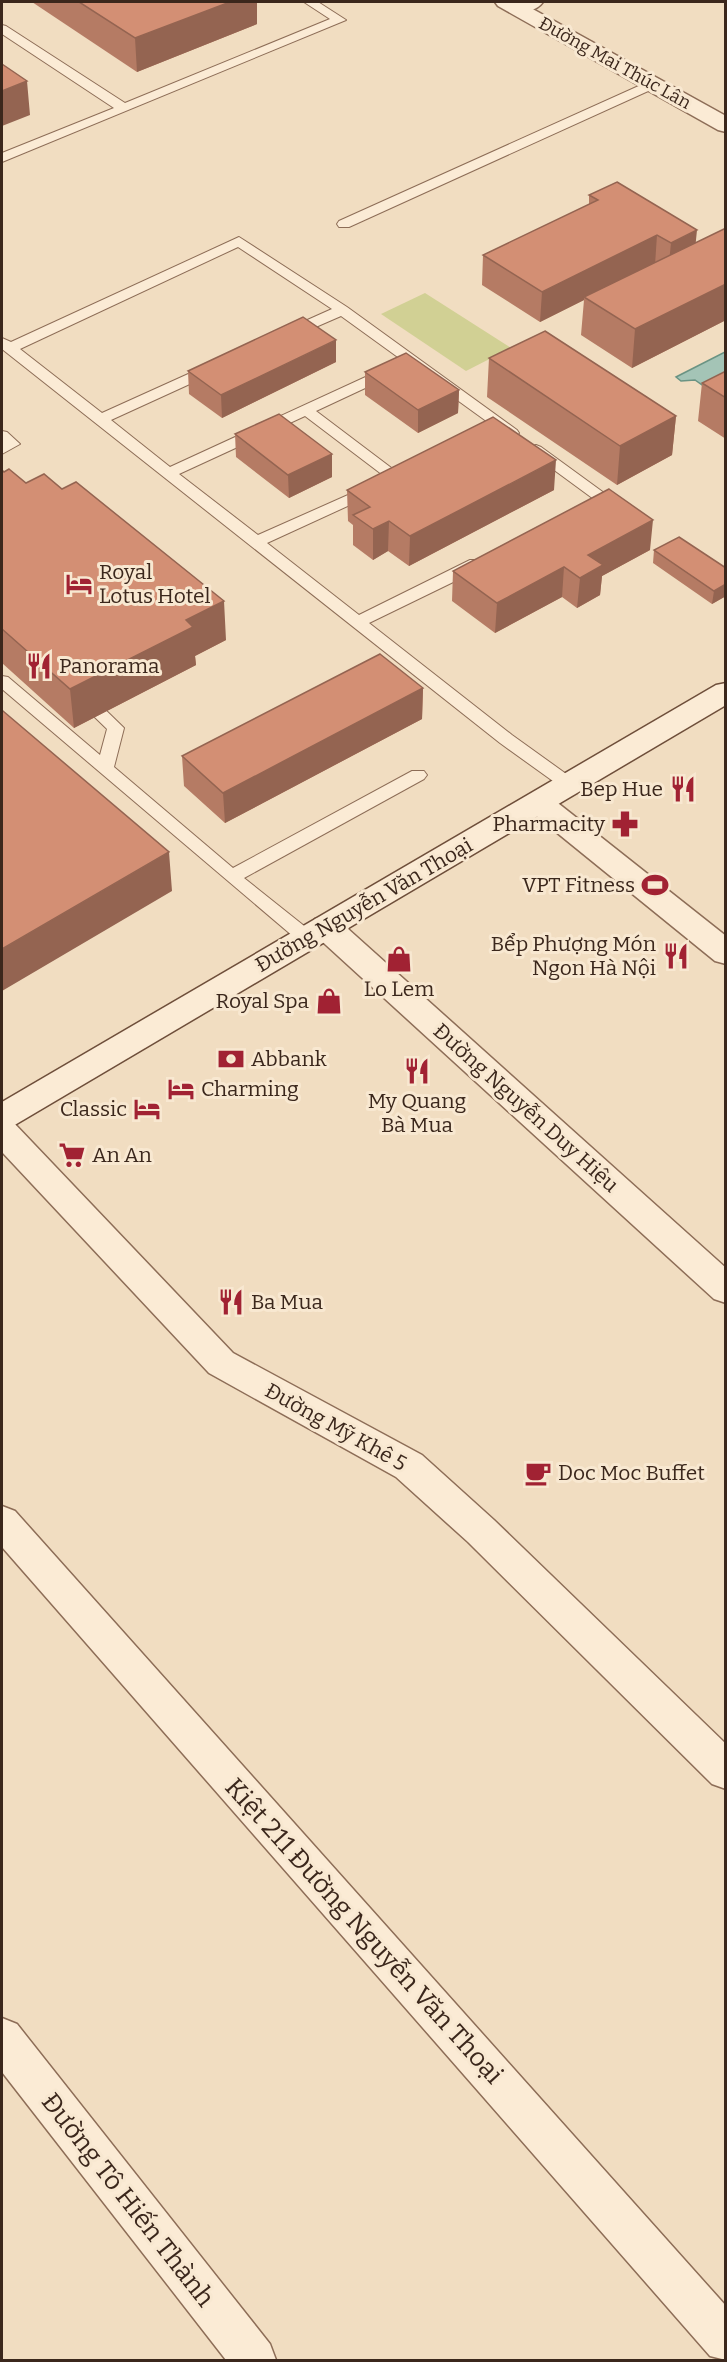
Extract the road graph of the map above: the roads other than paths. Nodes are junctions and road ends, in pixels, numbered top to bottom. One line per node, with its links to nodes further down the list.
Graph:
1 (310, 2): 5 (lane)
2 (519, 4): 4 (street, Đường Mai Thúc Lân)
3 (2, 29): 5 (lane)
4 (652, 84): 6 (street, Đường Mai Thúc Lân); 8 (lane)
5 (122, 107): 7 (lane)
6 (726, 125)
7 (2, 158)
8 (344, 224)
9 (342, 310): 10 (lane); 11 (lane); 12 (lane)
10 (279, 338)
11 (6, 345): 15 (lane)
12 (412, 361): 14 (lane); 19 (lane)
13 (227, 362): 15 (lane)
14 (306, 410): 18 (lane); 20 (lane)
15 (101, 419): 18 (lane)
16 (2, 435): 17 (lane)
17 (2, 449)
18 (169, 473): 20 (lane)
19 (575, 516)
20 (256, 542): 22 (lane)
21 (492, 556): 22 (lane)
22 (357, 622): 28 (lane)
23 (2, 681): 26 (lane)
24 (67, 683): 26 (lane)
25 (726, 692): 28 (street, Đường Nguyễn Văn Thoại)
26 (105, 767): 30 (lane)
27 (417, 775): 30 (lane)
28 (570, 785): 29 (street, Đường Nguyễn Văn Thoại)
29 (539, 803): 31 (street, Đường Nguyễn Văn Thoại); 32 (street)
30 (233, 876): 31 (lane)
31 (316, 932): 33 (street, Đường Nguyễn Văn Thoại); 35 (street, Đường Nguyễn Duy Hiệu)
32 (726, 953)
33 (2, 1117)
34 (2, 1131): 37 (street, Đường Mỹ Khê 5)
35 (726, 1289)
36 (2, 1522): 39 (street, Kiệt 211 Đường Nguyễn Văn Thoại)
37 (726, 1772)
38 (2, 2039): 40 (street, Đường Tô Hiến Thành)
39 (726, 2340)
40 (254, 2361)

